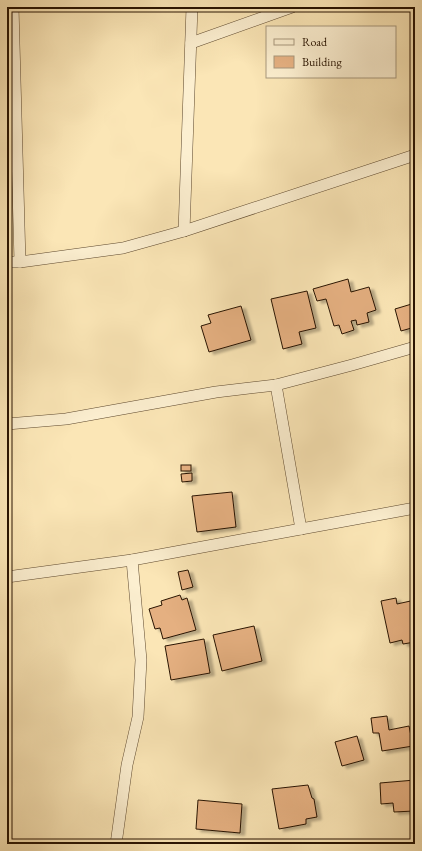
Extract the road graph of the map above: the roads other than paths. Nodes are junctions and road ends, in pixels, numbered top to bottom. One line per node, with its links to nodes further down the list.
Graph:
1 (13, 7): 8 (street)
2 (192, 7): 4 (street)
3 (292, 7): 4 (street)
4 (192, 43): 6 (street)
5 (415, 155): 6 (street)
6 (184, 232): 8 (street)
7 (7, 262): 8 (street)
8 (20, 262)
9 (415, 346): 10 (street)
10 (276, 385): 11 (street); 13 (street)
11 (7, 424)
12 (415, 508): 13 (street)
13 (301, 529): 14 (street)
14 (132, 560): 15 (street); 16 (street)
15 (7, 577)
16 (116, 844)

